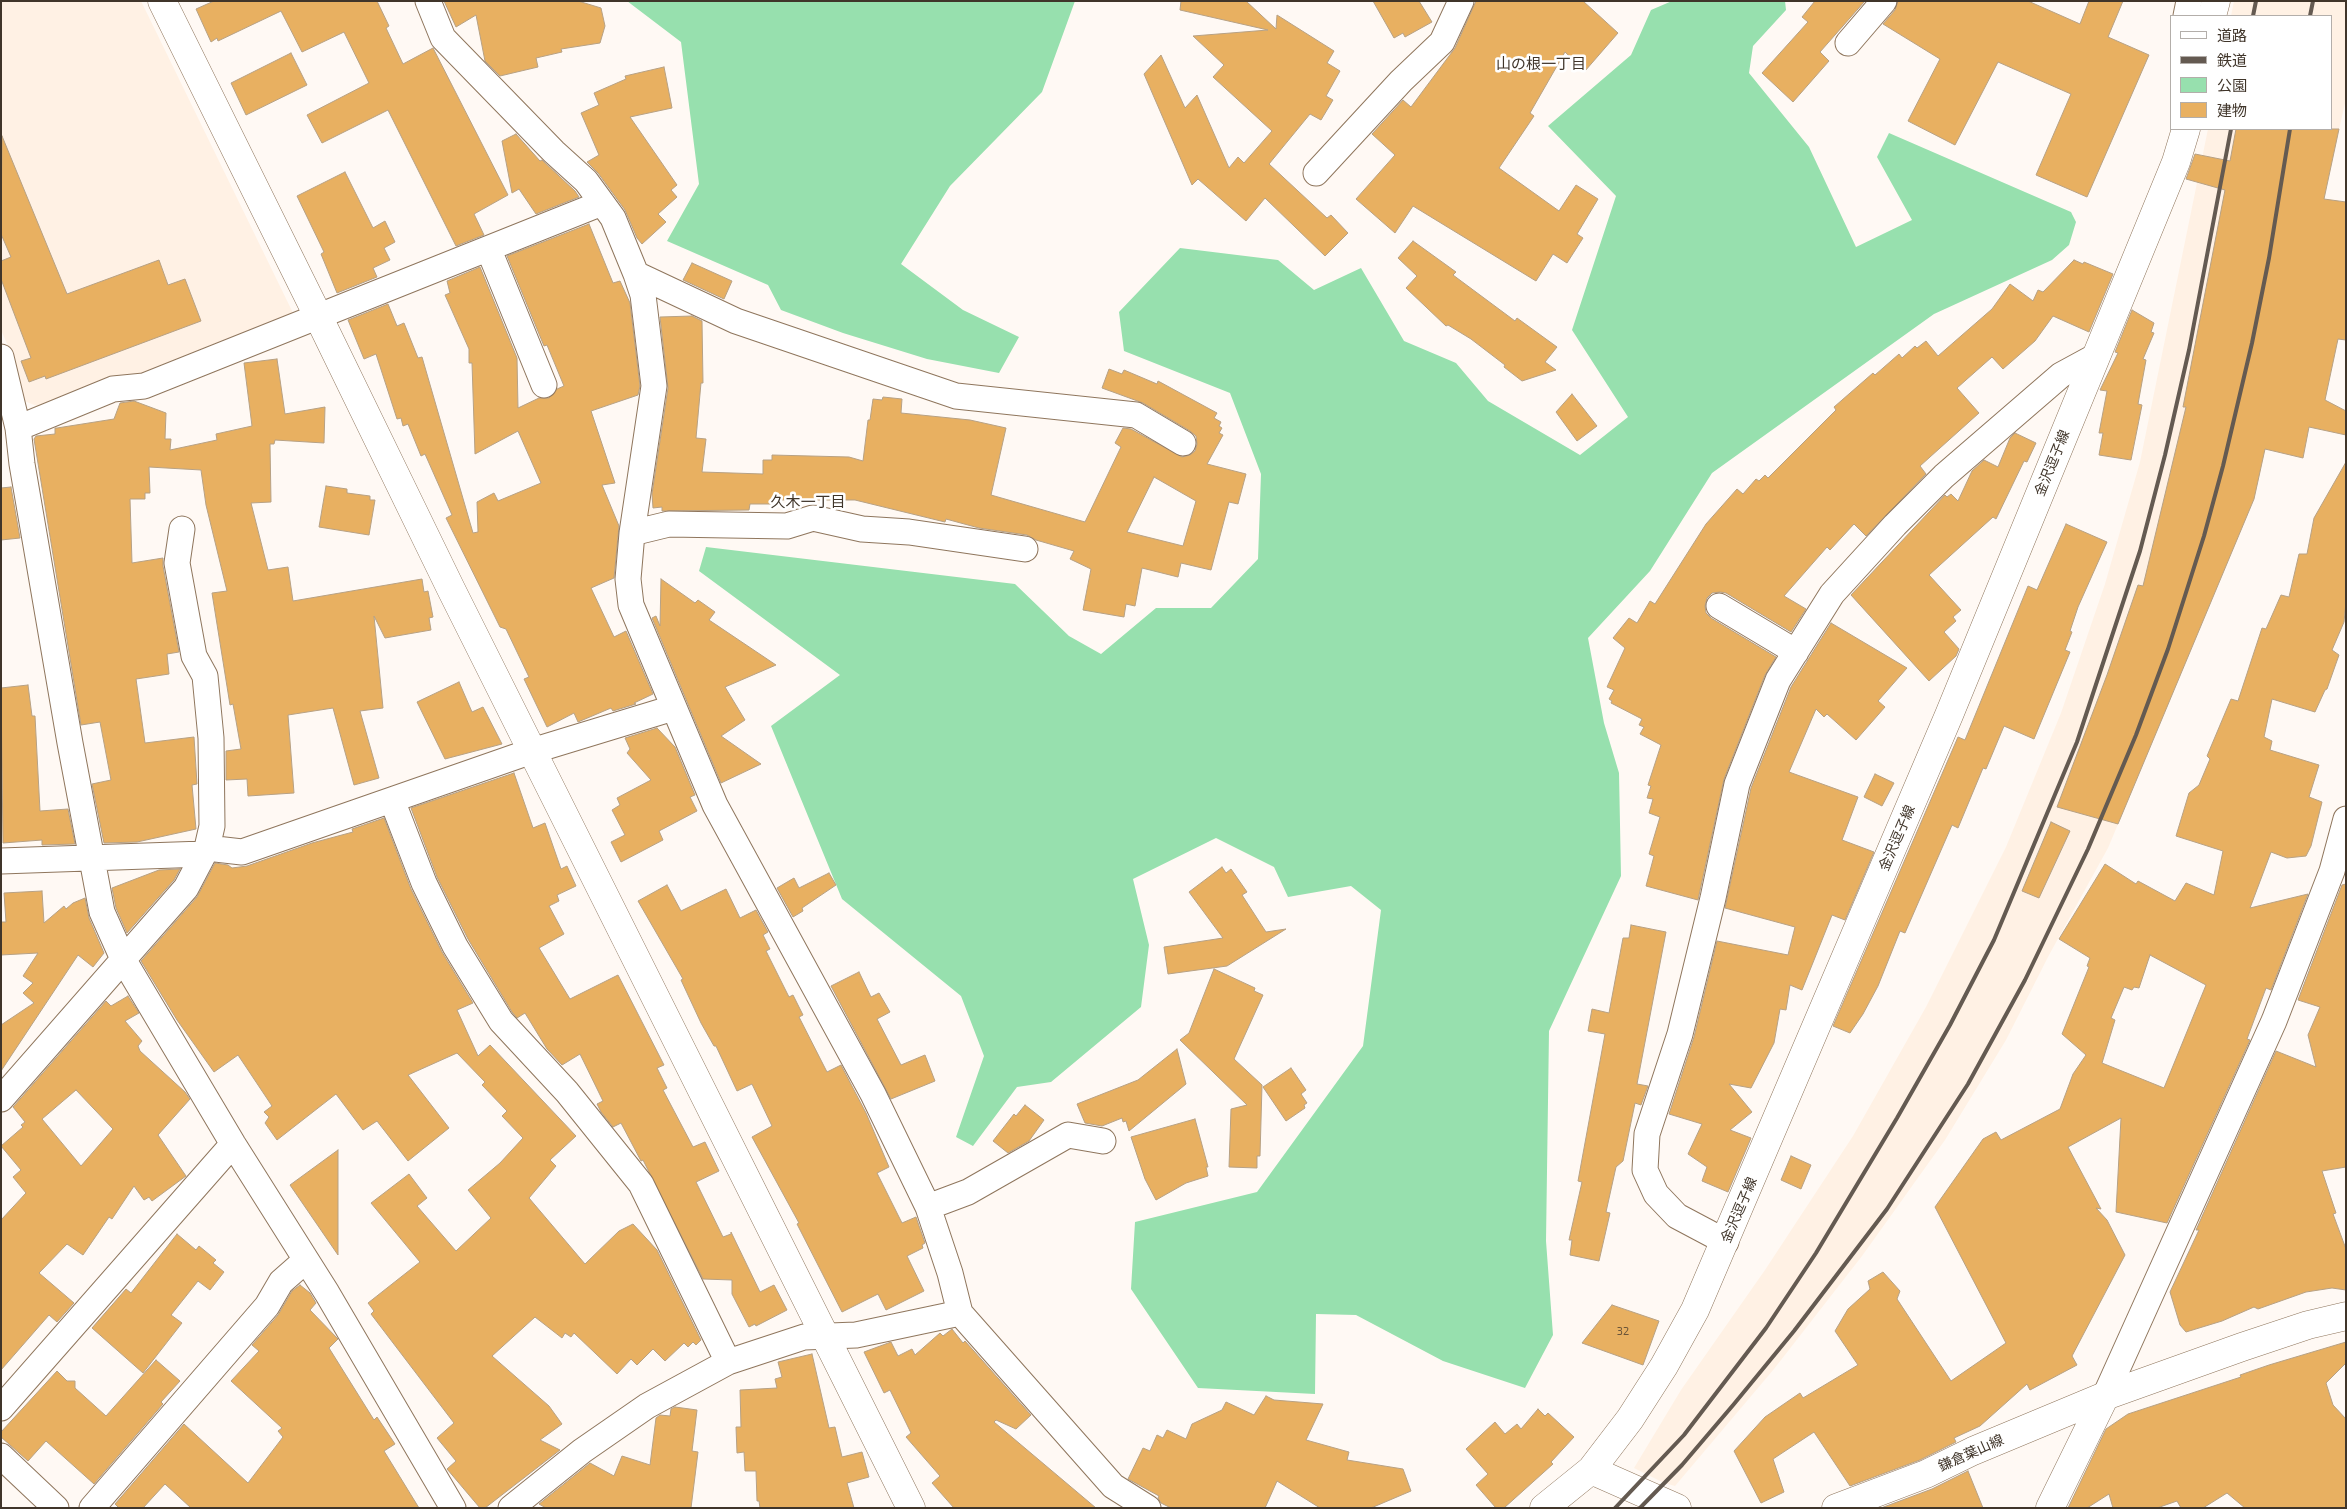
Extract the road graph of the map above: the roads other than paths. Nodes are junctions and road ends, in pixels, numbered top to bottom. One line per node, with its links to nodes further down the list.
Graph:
1 (162, 1): 15 (main road)
2 (428, 1): 12 (street)
3 (1461, 1): 11 (street)
4 (1884, 1): 9 (street)
5 (2189, 1): 7 (street)
6 (2216, 1): 8 (main road)
7 (2186, 15)
8 (2212, 15)
9 (1848, 43)
10 (2186, 130): 16 (main road, 金沢逗子線)
11 (1316, 173)
12 (602, 204): 13 (street); 14 (street)
13 (489, 250): 15 (street); 18 (street)
14 (636, 274): 20 (street); 22 (street)
15 (319, 318): 19 (street); 27 (main road)
16 (2096, 356): 25 (street); 39 (main road, 金沢逗子線)
17 (1, 357): 19 (street)
18 (544, 385)
19 (18, 428): 31 (street)
20 (1183, 443)
21 (182, 529): 30 (street)
22 (632, 533): 23 (street); 26 (street)
23 (1025, 549)
24 (1719, 606): 25 (street)
25 (1796, 652): 39 (street)
26 (673, 708): 27 (street); 38 (street)
27 (532, 751): 28 (street); 43 (main road)
28 (392, 800): 30 (street); 44 (street)
29 (2346, 819): 33 (street)
30 (205, 851): 31 (street); 34 (street)
31 (91, 858): 32 (street); 34 (street)
32 (1, 861)
33 (2339, 867): 45 (street)
34 (123, 959): 35 (street); 37 (street)
35 (1, 1100)
36 (1103, 1141): 38 (street)
37 (233, 1144): 40 (street); 46 (street)
38 (928, 1207): 41 (street)
39 (1726, 1242): 48 (main road, 金沢逗子線)
40 (306, 1260): 50 (street); 51 (street)
41 (960, 1313): 43 (street); 54 (street)
42 (2346, 1316): 45 (main road, 鎌倉葉山線)
43 (826, 1336): 44 (street); 53 (main road)
44 (728, 1362): 52 (street)
45 (2105, 1396): 57 (main road, 鎌倉葉山線); 58 (main road)
46 (1, 1408)
47 (1, 1456): 49 (street)
48 (1591, 1470): 55 (main road, 金沢逗子線); 56 (main road)
49 (56, 1508)
50 (92, 1508)
51 (453, 1508)
52 (511, 1508)
53 (911, 1508)
54 (1148, 1508)
55 (1544, 1508)
56 (1677, 1508)
57 (1836, 1508)
58 (2050, 1508)

